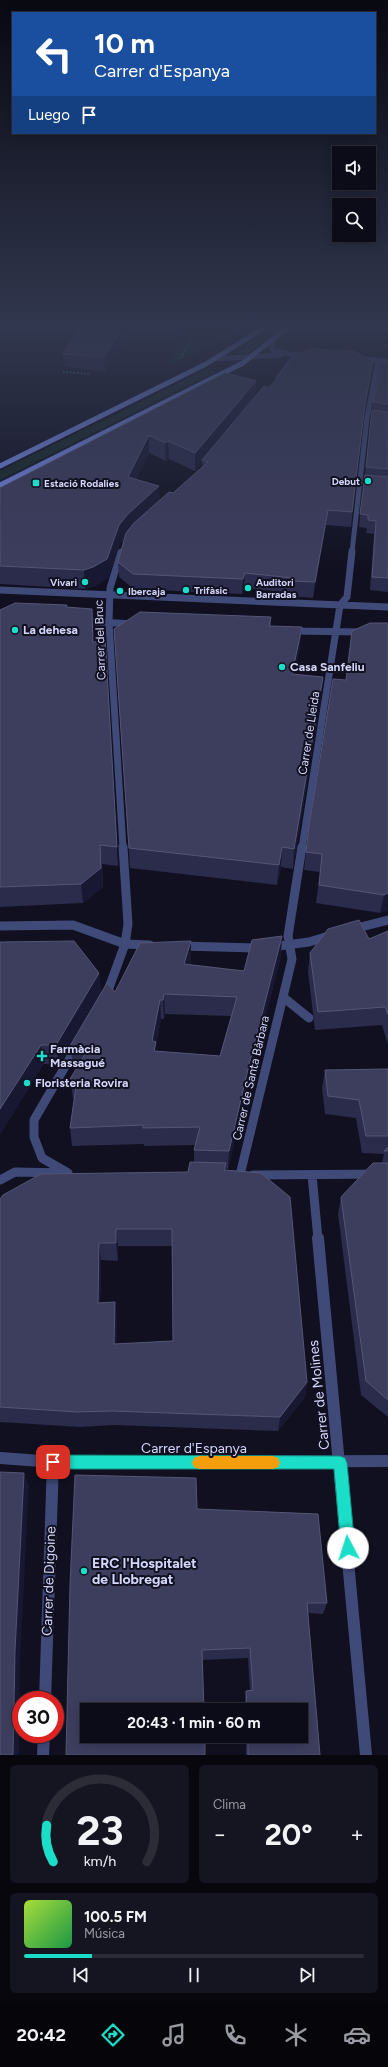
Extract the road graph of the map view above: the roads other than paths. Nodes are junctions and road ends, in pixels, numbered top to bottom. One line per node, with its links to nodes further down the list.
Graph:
1 (117, 408): 4 (street)
2 (154, 408): 7 (street)
3 (372, 408): 5 (street, Carrer de Lleida)
4 (0, 466)
5 (359, 484): 6 (street); 11 (street, Carrer de Lleida)
6 (366, 484)
7 (0, 485)
8 (123, 546): 10 (street, Carrer del Bruc)
9 (0, 590): 10 (street)
10 (109, 596): 11 (street); 14 (street, Carrer del Bruc)
11 (340, 605): 12 (street); 18 (street, Carrer de Lleida)
12 (388, 607)
13 (78, 621): 14 (street)
14 (109, 623): 15 (street); 21 (street, Carrer del Bruc)
15 (142, 624)
16 (283, 630): 18 (street)
17 (370, 632): 18 (street)
18 (337, 633): 22 (street, Carrer de Lleida)
19 (388, 920): 22 (street)
20 (0, 926): 21 (street)
21 (125, 944): 23 (street); 26 (street, Carrer del Bruc)
22 (290, 944): 24 (street); 25 (street, Carrer de Santa Bàrbara)
23 (156, 945)
24 (171, 946)
25 (283, 997): 27 (street); 30 (street, Carrer de Santa Bàrbara)
26 (102, 1004)
27 (309, 1018)
28 (82, 1038): 31 (street)
29 (388, 1174): 30 (street)
30 (312, 1175): 35 (street, Carrer de Molines)
31 (0, 1180)
32 (0, 1458): 34 (street, Carrer d'Espanya)
33 (388, 1461): 35 (street, Carrer d'Espanya)
34 (53, 1462): 35 (street, Carrer d'Espanya); 36 (street, Carrer de Digoine)
35 (340, 1463): 39 (street, Carrer de Molines)
36 (45, 1691)
37 (44, 1743): 38 (street)
38 (43, 1755)
39 (366, 1755)

